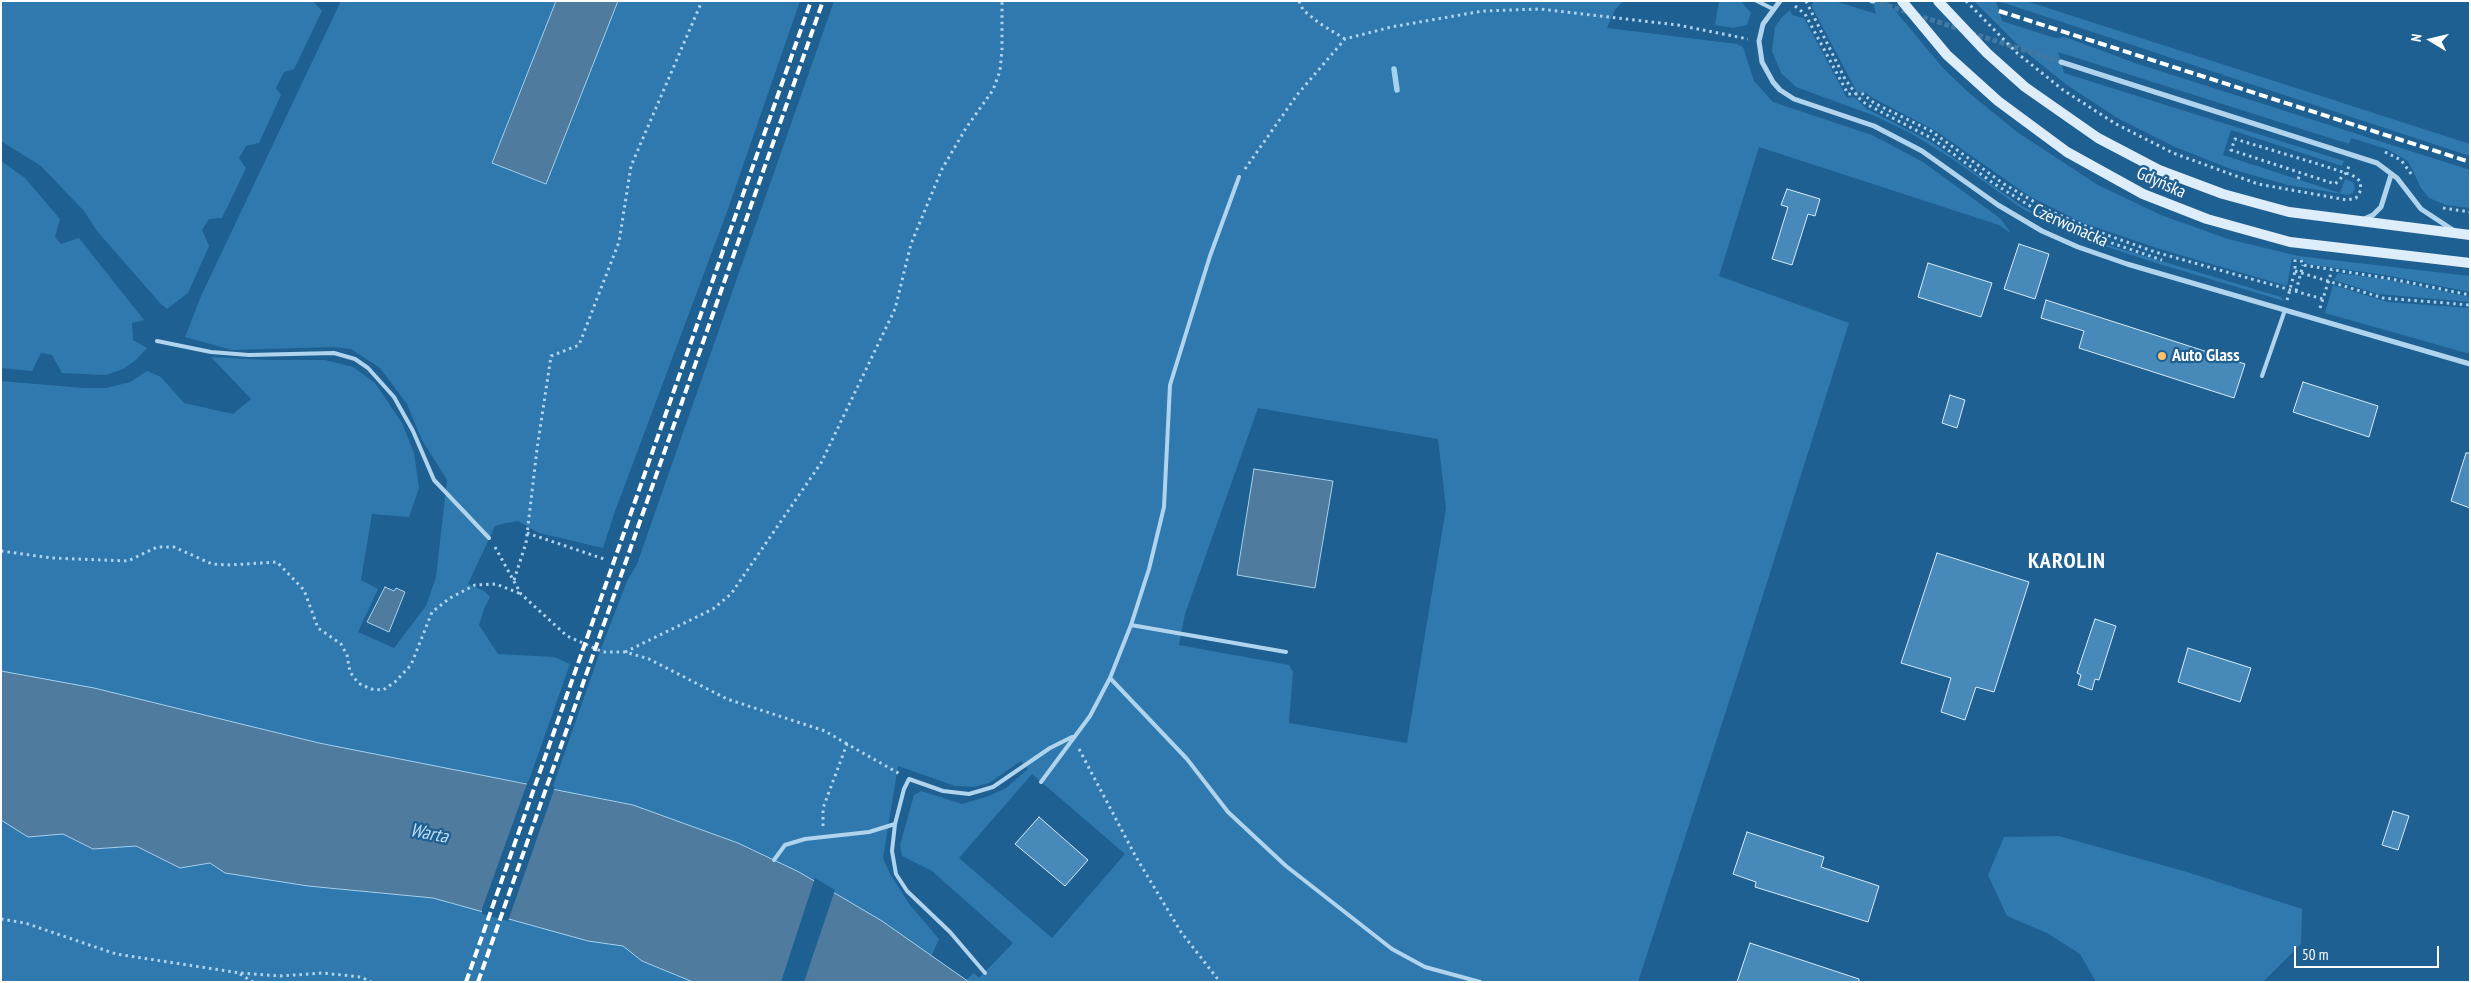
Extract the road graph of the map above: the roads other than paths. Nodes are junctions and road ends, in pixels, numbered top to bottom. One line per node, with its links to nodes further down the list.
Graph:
1 (1757, 1): 5 (lane)
2 (1780, 1): 5 (street)
3 (1902, 1): 12 (main road, Gdyńska)
4 (1938, 1): 9 (main road, Gdyńska)
5 (1773, 9): 13 (street, Czerwonacka)
6 (2061, 62): 7 (street)
7 (2391, 175): 9 (street); 10 (street)
8 (1239, 177): 18 (lane)
9 (2352, 221): 10 (main road, Gdyńska)
10 (2457, 233): 11 (main road, Gdyńska)
11 (2470, 235)
12 (2470, 263)
13 (2285, 310): 15 (street, Czerwonacka); 16 (lane)
14 (157, 341): 17 (lane)
15 (2470, 364)
16 (2262, 376)
17 (489, 538)
18 (1131, 625): 19 (lane); 20 (lane)
19 (1286, 652)
20 (1110, 678): 21 (lane); 26 (lane)
21 (1072, 737): 22 (lane); 23 (lane)
22 (1041, 782)
23 (895, 824): 24 (lane); 25 (lane)
24 (774, 860)
25 (985, 973)
26 (1480, 982)

